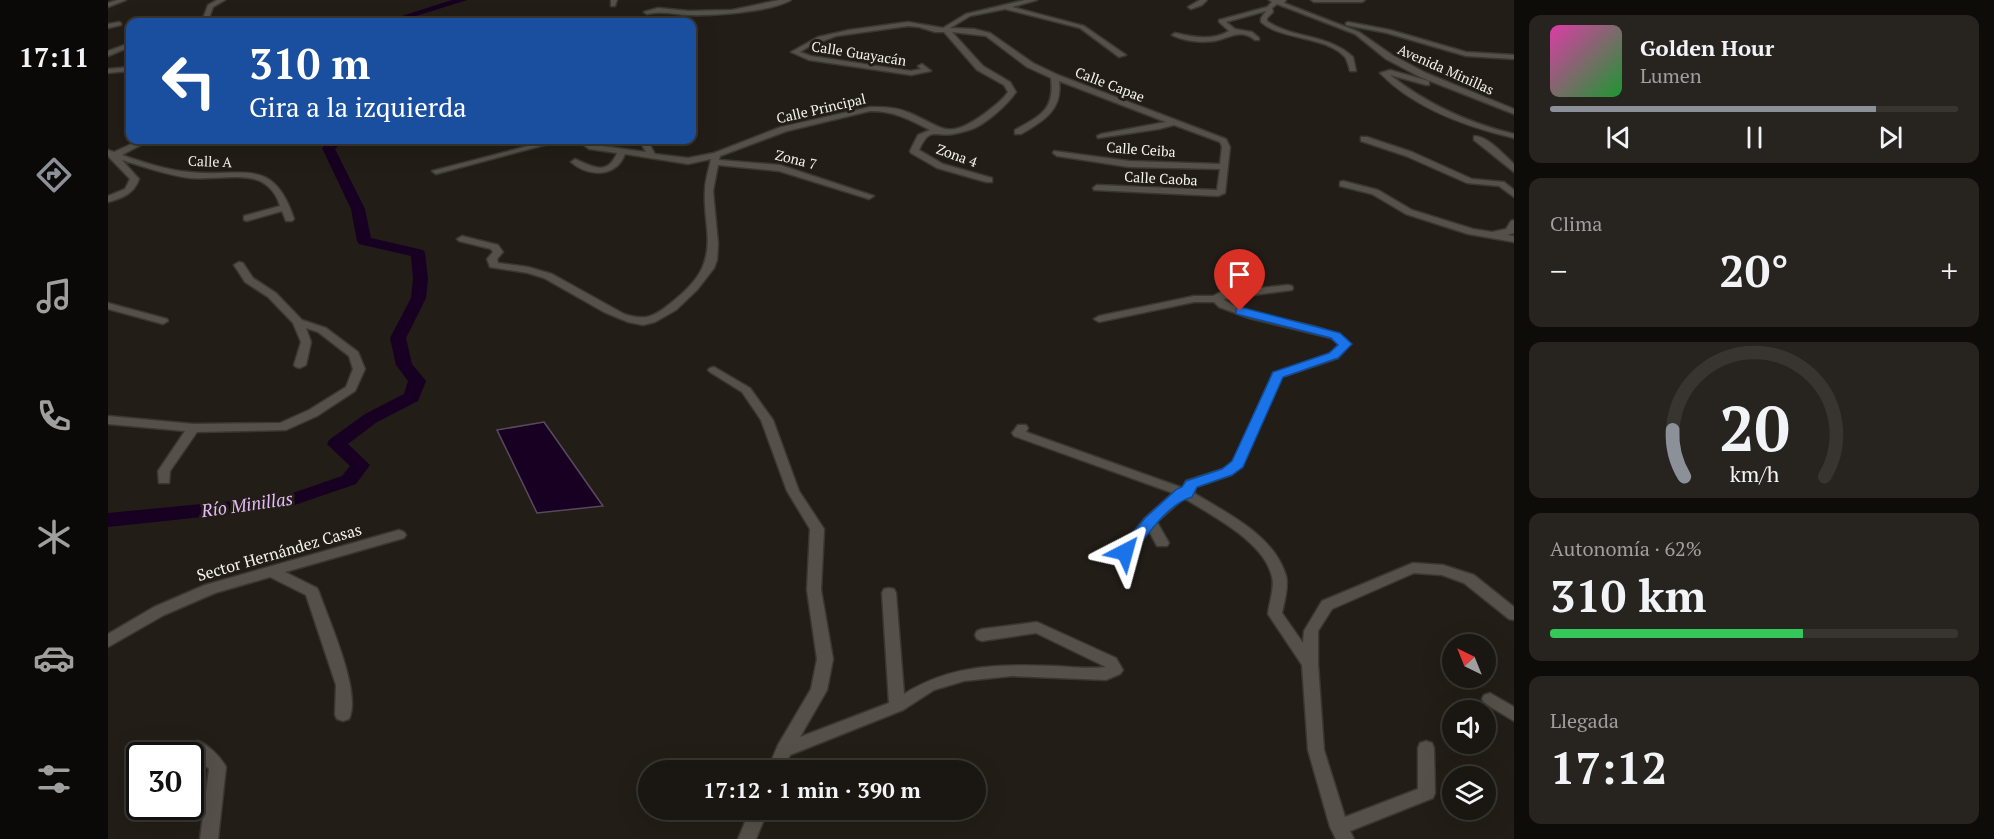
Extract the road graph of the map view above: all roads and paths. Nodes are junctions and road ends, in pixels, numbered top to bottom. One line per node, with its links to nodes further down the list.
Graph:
1 (123, 0): 10 (street)
2 (222, 0): 15 (street)
3 (788, 0): 13 (street)
4 (1034, 0): 12 (street)
5 (1204, 0): 11 (street)
6 (1288, 0): 9 (street)
7 (1314, 0): 8 (street)
8 (1362, 0)
9 (1273, 3): 14 (street, Avenida Minillas); 19 (street); 29 (street)
10 (108, 5)
11 (1191, 7)
12 (1007, 8): 18 (street); 25 (street)
13 (647, 12)
14 (1317, 16): 26 (street); 34 (street, Avenida Minillas)
15 (204, 18)
16 (119, 24): 17 (street)
17 (108, 26)
18 (946, 30): 27 (street, Calle Guayacán); 33 (street, Calle Capae); 37 (street)
19 (1233, 31): 20 (street); 21 (street)
20 (1175, 35)
21 (1257, 39)
22 (126, 47): 24 (street)
23 (126, 51): 24 (street)
24 (111, 53)
25 (1122, 55)
26 (1514, 57)
27 (922, 66)
28 (126, 69): 30 (street)
29 (1353, 69)
30 (120, 70): 31 (street); 32 (street)
31 (108, 71)
32 (126, 75)
33 (1055, 77): 36 (street, Calle Capae); 38 (street)
34 (1467, 93): 35 (street, Avenida Minillas); 40 (street)
35 (1514, 112)
36 (1174, 122): 39 (street); 54 (street, Calle Capae)
37 (936, 130): 51 (street, Calle Principal); 59 (street, Zona 4)
38 (1018, 132)
39 (1101, 136)
40 (1514, 136)
41 (1477, 138): 56 (street)
42 (1364, 139): 61 (street)
43 (136, 144): 49 (street)
44 (543, 144): 57 (street)
45 (588, 144): 47 (street, Calle Principal)
46 (645, 144): 50 (street)
47 (622, 152): 50 (street, Calle Principal); 52 (street)
48 (1057, 153): 54 (street, Calle Ceiba)
49 (112, 154): 53 (street); 67 (street, Calle A)
50 (652, 157): 51 (street, Calle Principal)
51 (715, 158): 65 (street, Zona 7); 72 (street)
52 (575, 162)
53 (122, 165): 55 (street); 66 (street)
54 (1225, 167): 63 (street, Calle Capae)
55 (108, 168)
56 (1514, 170)
57 (436, 171)
58 (1514, 178): 61 (street)
59 (989, 180)
60 (1343, 184): 71 (street)
61 (1501, 184): 64 (street)
62 (1097, 188): 63 (street, Calle Caoba)
63 (1222, 191)
64 (1514, 194)
65 (869, 196)
66 (108, 199)
67 (286, 207): 68 (street); 69 (street, Calle A)
68 (247, 218)
69 (289, 219)
70 (1514, 223): 71 (street)
71 (1471, 232): 73 (street)
72 (462, 239)
73 (1514, 239)
74 (239, 265): 80 (street)
75 (1288, 288): 76 (street)
76 (1216, 299): 78 (street); 87 (street)
77 (108, 306): 79 (street)
78 (1099, 319)
79 (163, 321)
80 (298, 322): 81 (street); 84 (street)
81 (300, 365)
82 (714, 370): 103 (street)
83 (108, 420): 84 (street)
84 (193, 428): 86 (street)
85 (1022, 428): 87 (street)
86 (164, 480)
87 (1184, 493): 88 (street); 97 (street)
88 (1150, 521): 90 (street); 91 (street)
89 (399, 535): 92 (street, Sector Hernández Casas)
90 (1162, 543)
91 (1125, 552)
92 (270, 571): 96 (street, Sector Hernández Casas); 100 (street)
93 (889, 593): 99 (street)
94 (1514, 615): 97 (street)
95 (982, 635): 99 (street)
96 (108, 641)
97 (1310, 664): 107 (street)
98 (1490, 699): 101 (street)
99 (897, 706): 103 (street)
100 (343, 715)
101 (1514, 715)
102 (1426, 748): 107 (street)
103 (784, 750): 105 (street)
104 (204, 753): 108 (street)
105 (780, 760)
106 (755, 820): 109 (street)
107 (1342, 833)
108 (209, 839)
109 (747, 839)

